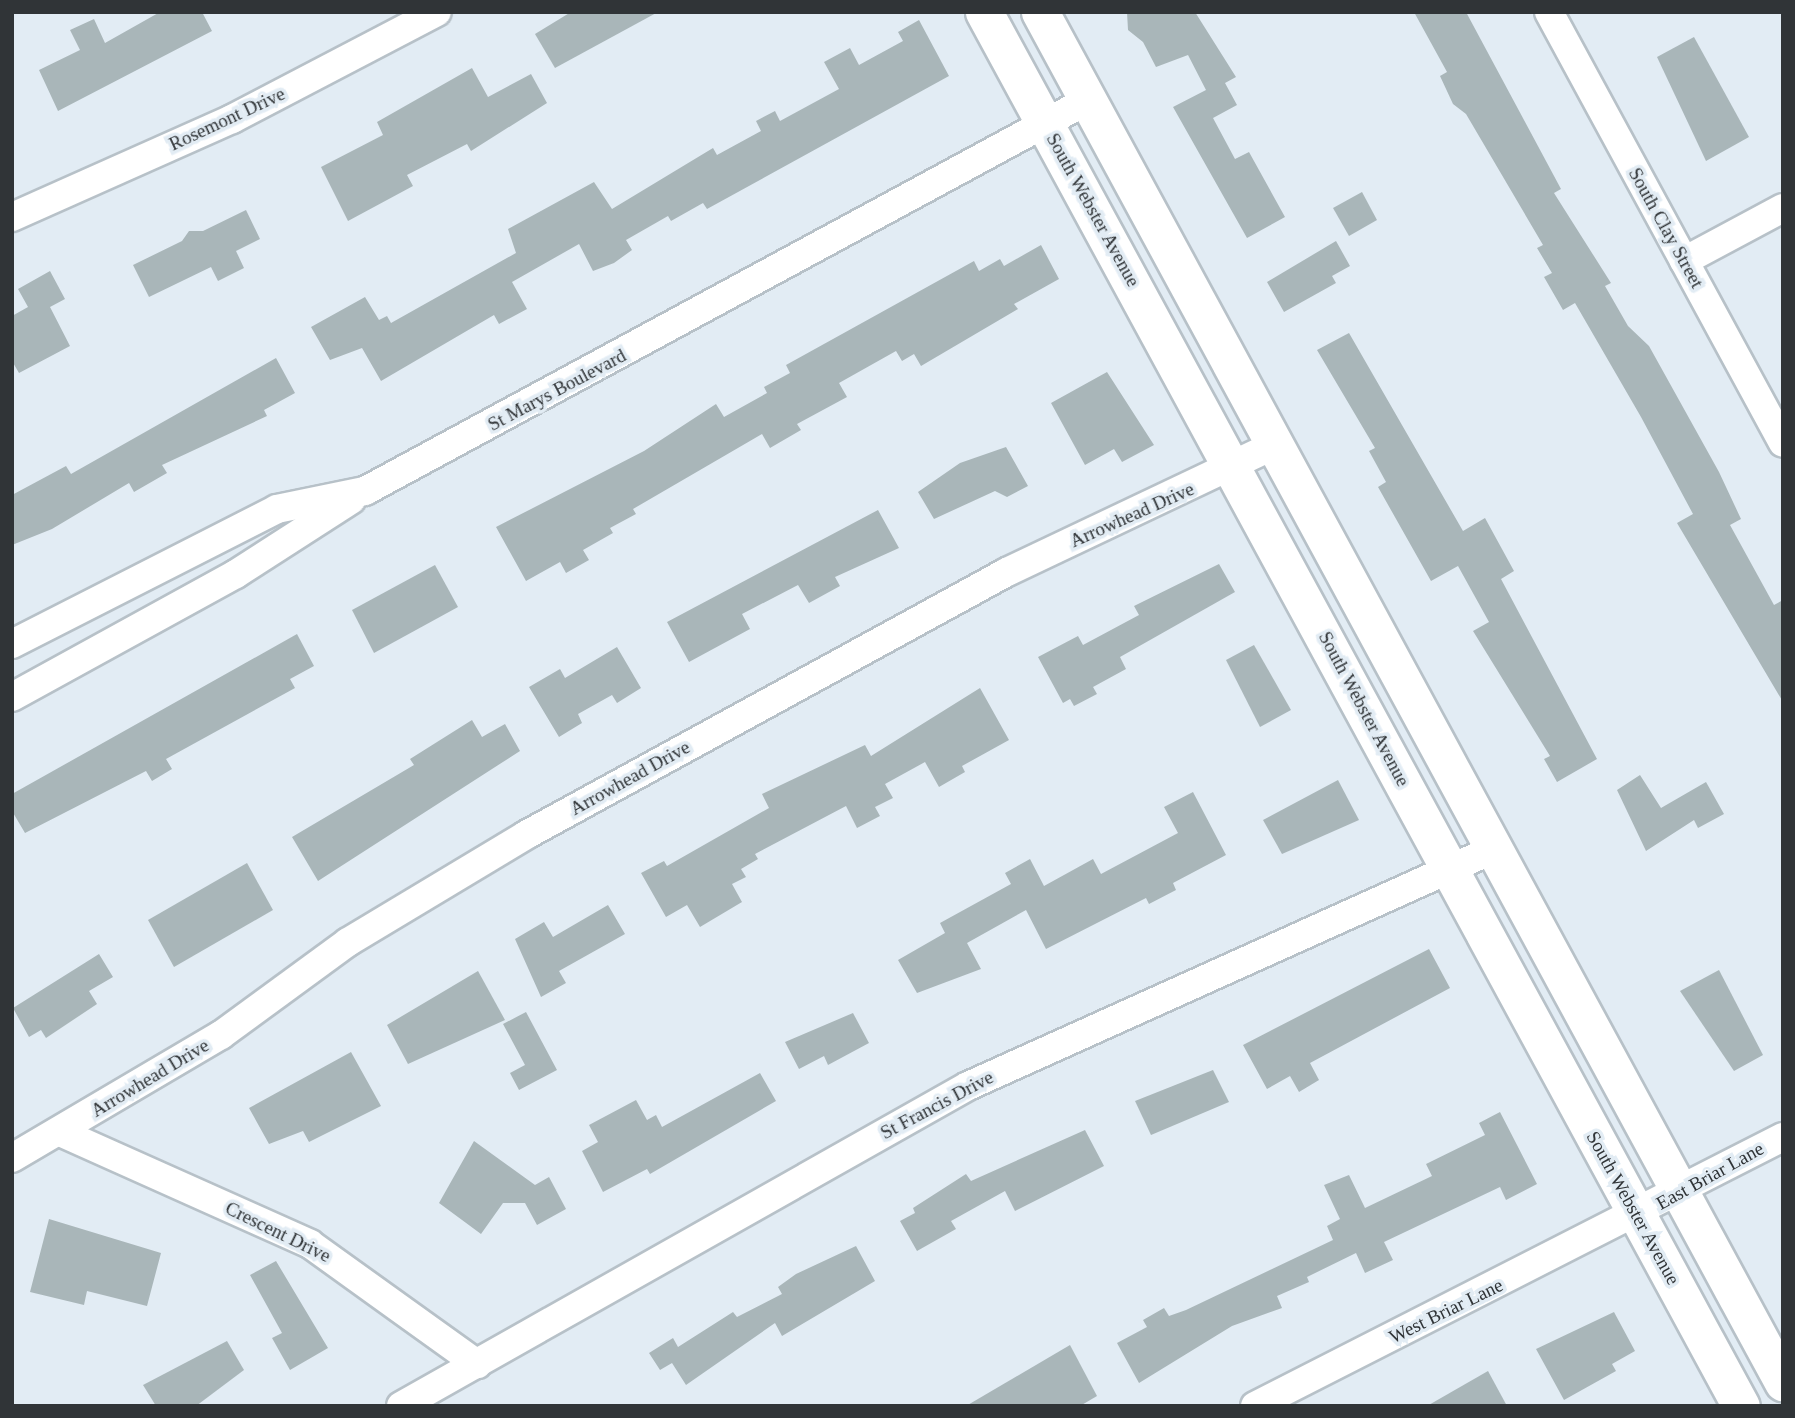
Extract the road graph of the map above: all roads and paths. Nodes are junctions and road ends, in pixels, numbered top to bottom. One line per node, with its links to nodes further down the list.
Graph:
1 (437, 12): 8 (street, Rosemont Drive)
2 (984, 12): 6 (main road, South Webster Avenue)
3 (1040, 12): 5 (main road)
4 (1549, 12): 9 (street, South Clay Street)
5 (1087, 100): 6 (street, St Marys Boulevard); 11 (main road)
6 (1046, 124): 12 (main road, South Webster Avenue); 13 (street, St Marys Boulevard)
7 (1783, 208): 9 (street)
8 (12, 217)
9 (1684, 261): 10 (street, South Clay Street)
10 (1783, 443)
11 (1275, 445): 12 (street, Arrowhead Drive); 16 (main road)
12 (1234, 469): 17 (main road, South Webster Avenue); 18 (street, Arrowhead Drive)
13 (365, 491): 14 (street, St Marys Boulevard); 15 (street)
14 (12, 644)
15 (12, 697)
16 (1494, 849): 17 (street, St Francis Drive); 21 (main road)
17 (1452, 872): 22 (main road, South Webster Avenue); 23 (street, St Francis Drive)
18 (60, 1132): 20 (street, Arrowhead Drive); 23 (street, Crescent Drive)
19 (1783, 1137): 21 (street, East Briar Lane)
20 (12, 1158)
21 (1681, 1192): 22 (street, East Briar Lane); 24 (main road)
22 (1637, 1216): 26 (street, West Briar Lane); 27 (main road, South Webster Avenue)
23 (477, 1364): 25 (street, St Francis Drive)
24 (1783, 1382)
25 (401, 1406)
26 (1255, 1406)
27 (1741, 1406)

